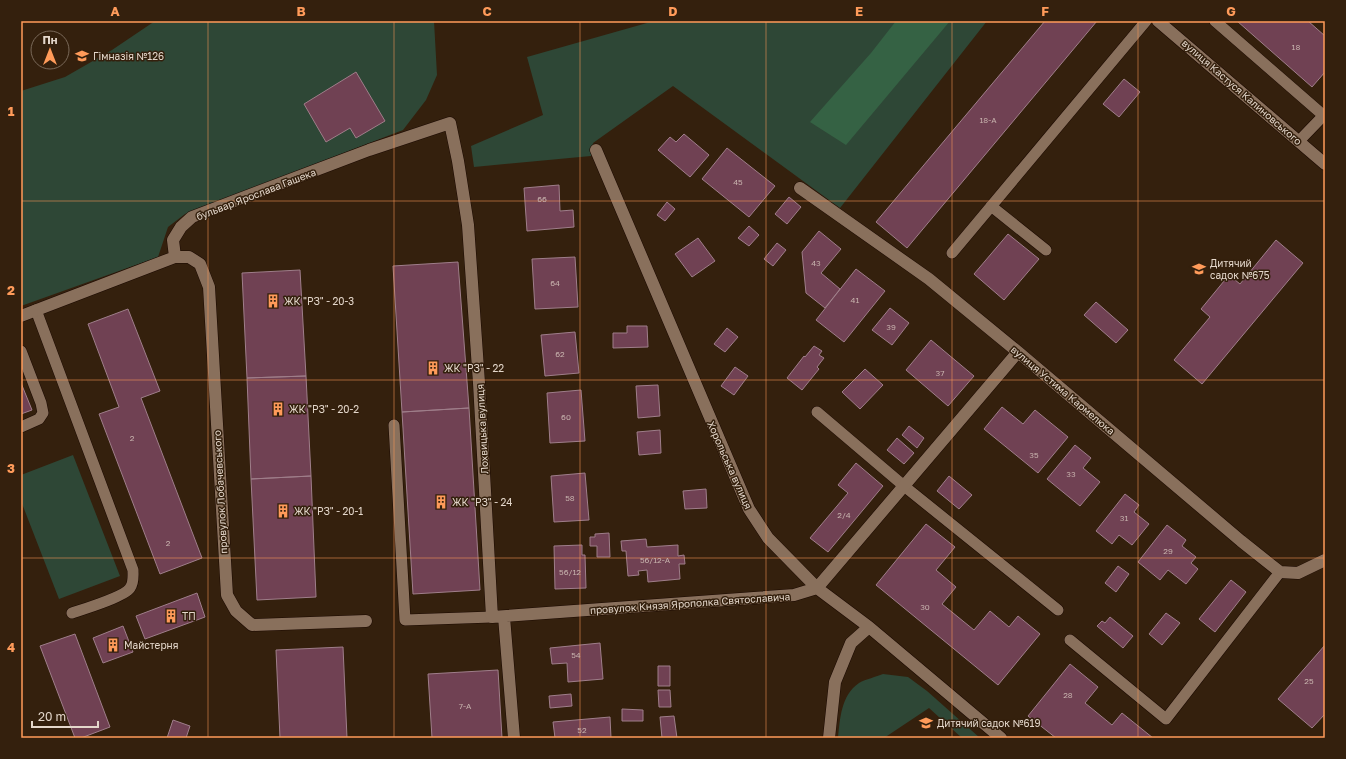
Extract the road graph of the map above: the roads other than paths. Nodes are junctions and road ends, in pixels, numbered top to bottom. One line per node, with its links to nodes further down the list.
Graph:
1 (1146, 21): 10 (lane)
2 (1158, 21): 6 (street, вулиця Кастуся Калиновського)
3 (1216, 21): 4 (lane)
4 (1324, 115): 6 (lane)
5 (450, 123): 13 (street, бульвар Ярослава Гашека); 27 (street, Лохвицька вулиця)
6 (1299, 141): 8 (street, вулиця Кастуся Калиновського)
7 (596, 150): 24 (street, Хорольська вулиця)
8 (1325, 164)
9 (800, 188): 17 (street, вулиця Устима Кармелюка)
10 (991, 206): 11 (lane); 12 (lane)
11 (1046, 250)
12 (952, 252)
13 (175, 257): 14 (street); 28 (street, провулок Лобачевського)
14 (36, 310): 15 (street); 26 (lane)
15 (21, 316)
16 (21, 351): 20 (lane)
17 (1018, 352): 21 (street); 23 (street, вулиця Устима Кармелюка)
18 (817, 412): 21 (lane)
19 (394, 425): 27 (lane)
20 (21, 427)
21 (904, 486): 24 (street); 25 (lane)
22 (1325, 560): 23 (street)
23 (1280, 572): 30 (lane)
24 (817, 588): 27 (street, провулок Князя Ярополка Святославича); 29 (street, Хорольська вулиця)
25 (1058, 610)
26 (72, 613)
27 (498, 617): 31 (street, Лохвицька вулиця)
28 (366, 621)
29 (869, 628): 32 (street); 33 (street, Хорольська вулиця)
30 (1070, 640)
31 (514, 738)
32 (829, 738)
33 (1001, 738)

